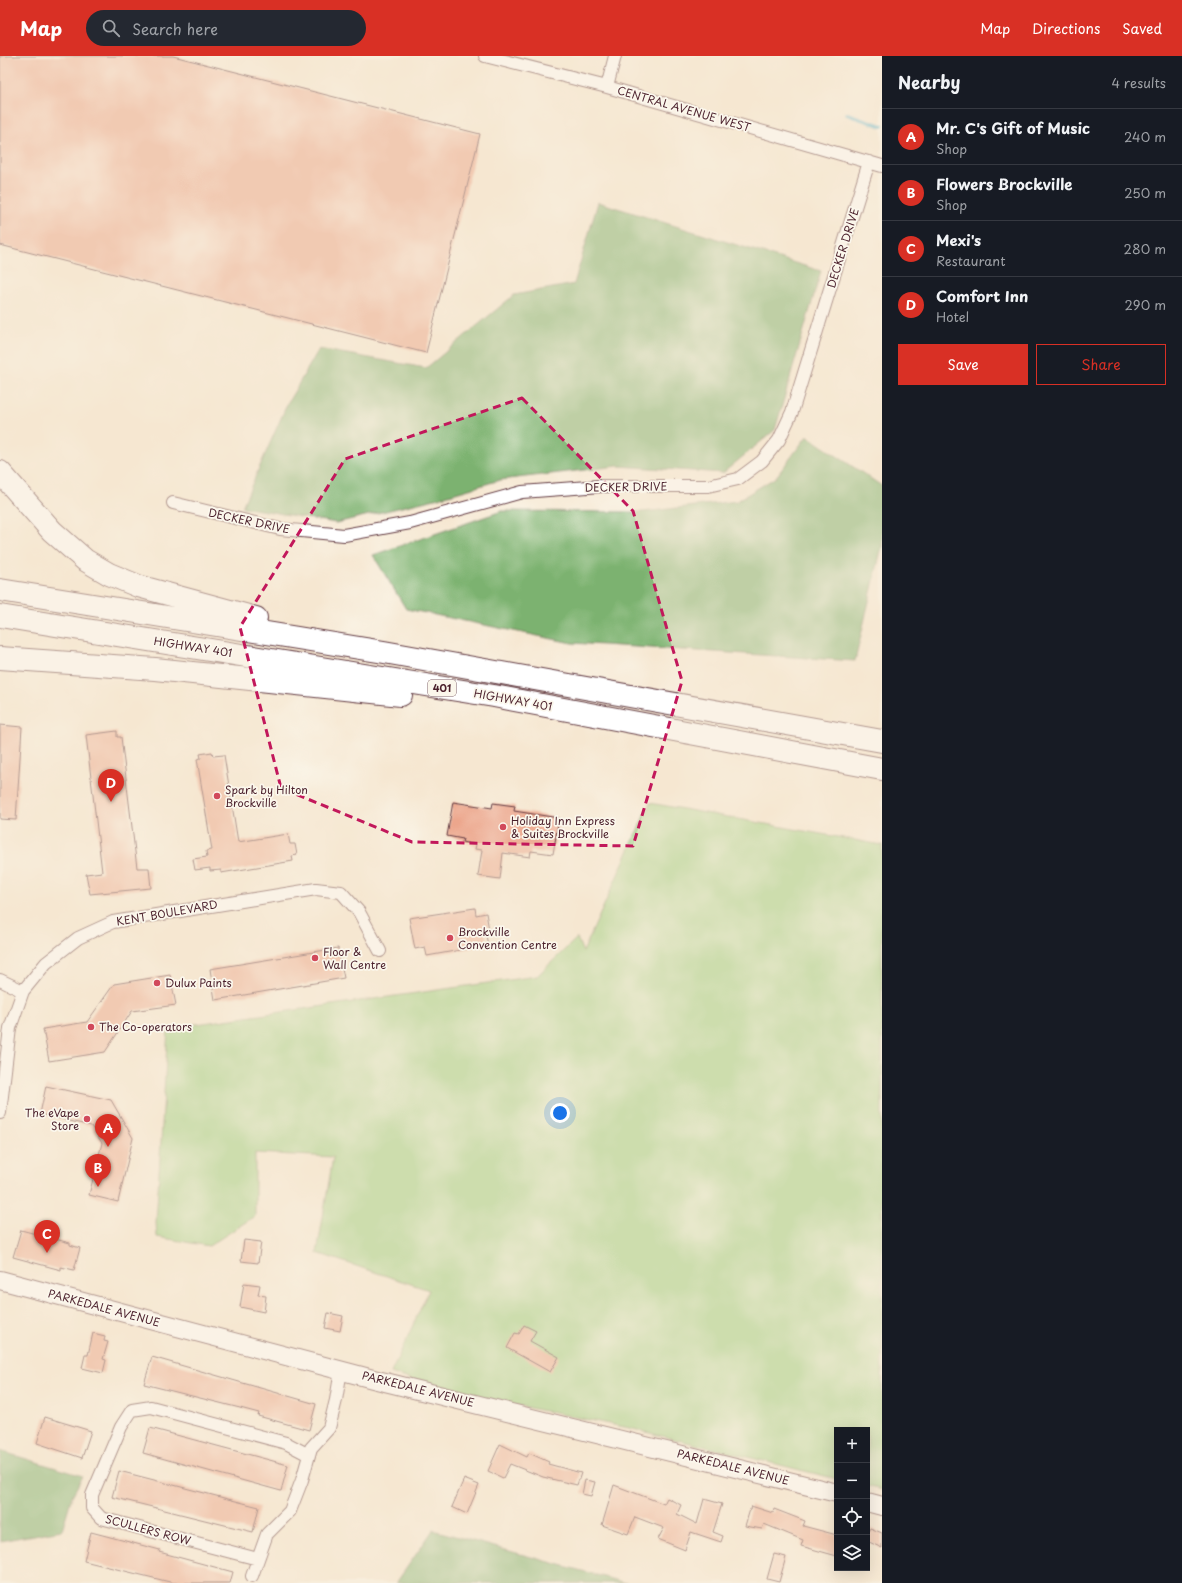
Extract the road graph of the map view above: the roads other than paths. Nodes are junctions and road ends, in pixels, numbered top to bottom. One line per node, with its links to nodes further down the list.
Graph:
1 (485, 56): 3 (street, CENTRAL AVENUE WEST)
2 (615, 56): 3 (street)
3 (607, 87): 4 (street, CENTRAL AVENUE WEST)
4 (869, 162): 5 (street, CENTRAL AVENUE WEST); 7 (street, DECKER DRIVE)
5 (882, 166)
6 (0, 472): 10 (highway)
7 (173, 503)
8 (0, 590): 10 (highway, 401)
9 (0, 616): 12 (highway, HIGHWAY 401 / 401)
10 (384, 652): 13 (highway, 401)
11 (0, 658): 12 (highway)
12 (494, 696): 14 (highway, HIGHWAY 401 / 401)
13 (882, 741)
14 (882, 769)
15 (380, 951): 17 (street, KENT BOULEVARD)
16 (0, 980): 17 (street)
17 (23, 991): 18 (street, KENT BOULEVARD)
18 (0, 1113)
19 (0, 1280): 20 (street, PARKEDALE AVENUE)
20 (340, 1370): 21 (street); 22 (street, PARKEDALE AVENUE)
21 (309, 1455): 25 (street); 25 (street, SCULLERS ROW)
22 (834, 1492)
23 (870, 1503): 24 (street)
24 (882, 1506)
25 (258, 1559): 26 (street)
26 (252, 1576)

